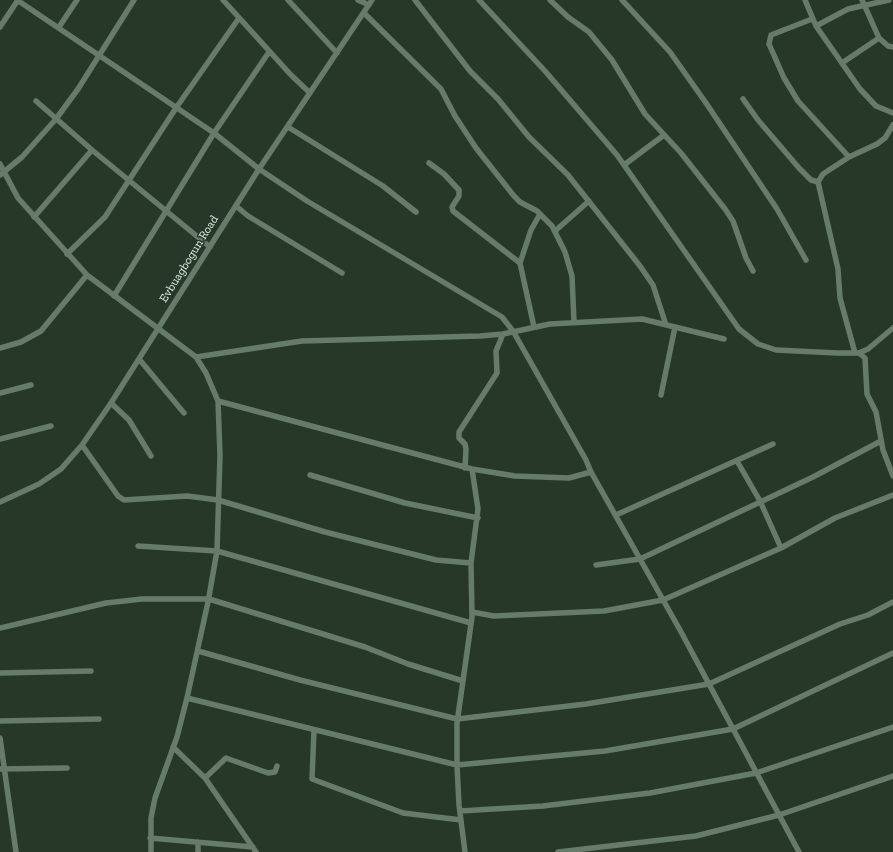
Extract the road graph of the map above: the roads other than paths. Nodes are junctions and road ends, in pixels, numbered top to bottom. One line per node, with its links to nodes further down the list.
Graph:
1 (18, 0): 19 (street); 20 (street)
2 (77, 0): 20 (street)
3 (134, 0): 25 (street)
4 (223, 0): 16 (street)
5 (288, 0): 24 (street)
6 (358, 0): 13 (street)
7 (415, 0): 46 (street)
8 (480, 0): 41 (street)
9 (550, 0): 36 (street)
10 (622, 0): 55 (street)
11 (805, 0): 17 (street)
12 (889, 0): 14 (street)
13 (370, 2): 15 (street, Evbuagbogun Road)
14 (863, 2): 18 (street); 21 (street)
15 (364, 13): 24 (street, Evbuagbogun Road); 50 (street)
16 (239, 18): 23 (street); 30 (street)
17 (812, 18): 18 (street); 38 (street)
18 (816, 26): 26 (street)
19 (0, 27)
20 (59, 27): 25 (street)
21 (879, 38): 22 (street); 26 (street)
22 (893, 47)
23 (269, 52): 27 (street); 35 (street)
24 (337, 54): 27 (street, Evbuagbogun Road)
25 (98, 55): 30 (street); 32 (street)
26 (842, 62): 31 (street)
27 (310, 93): 34 (street, Evbuagbogun Road)
28 (743, 99): 45 (street)
29 (36, 101): 32 (street)
30 (176, 108): 35 (street); 44 (street)
31 (893, 113)
32 (56, 119): 37 (street); 43 (street)
33 (893, 125): 38 (street)
34 (288, 127): 42 (street, Evbuagbogun Road); 49 (street)
35 (214, 133): 42 (street); 48 (street)
36 (664, 135): 41 (street); 57 (street)
37 (92, 150): 44 (street); 51 (street)
38 (849, 157): 45 (street)
39 (429, 163): 56 (street)
40 (0, 164): 43 (street)
41 (624, 164): 71 (street)
42 (259, 169): 47 (street, Evbuagbogun Road); 67 (street)
43 (2, 174): 51 (street)
44 (128, 179): 48 (street); 54 (street)
45 (818, 182): 71 (street)
46 (589, 202): 52 (street); 62 (street)
47 (236, 206): 53 (street, Evbuagbogun Road); 58 (street)
48 (166, 210): 53 (street); 60 (street)
49 (416, 212)
50 (540, 214): 52 (street); 56 (street)
51 (34, 216): 54 (street)
52 (555, 231): 61 (street)
53 (210, 247): 65 (street, Evbuagbogun Road)
54 (67, 254): 59 (street)
55 (806, 260)
56 (520, 262): 63 (street)
57 (753, 271)
58 (342, 273)
59 (87, 275): 60 (street); 70 (street)
60 (114, 296): 65 (street)
61 (574, 322): 62 (street); 63 (street)
62 (666, 325): 64 (street)
63 (534, 327): 67 (street)
64 (675, 327): 69 (street); 76 (street)
65 (159, 328): 72 (street); 73 (street, Evbuagbogun Road)
66 (893, 328): 71 (street)
67 (513, 331): 68 (street); 89 (street)
68 (503, 334): 72 (street); 87 (street)
69 (724, 339)
70 (0, 348)
71 (857, 353): 82 (street)
72 (196, 357): 77 (street)
73 (139, 359): 78 (street, Evbuagbogun Road); 79 (street)
74 (31, 385): 75 (street)
75 (0, 394)
76 (661, 395)
77 (218, 401): 87 (street); 93 (street)
78 (112, 403): 84 (street, Evbuagbogun Road); 85 (street)
79 (184, 413)
80 (51, 426): 81 (street)
81 (0, 439)
82 (881, 441): 91 (street); 94 (street)
83 (773, 444): 86 (street)
84 (82, 445): 93 (street); 95 (street, Evbuagbogun Road)
85 (151, 456)
86 (737, 461): 94 (street); 96 (street)
87 (465, 468): 88 (street)
88 (472, 470): 89 (street); 97 (street)
89 (591, 472): 96 (street)
90 (310, 475): 97 (street)
91 (893, 476)
92 (893, 495): 99 (street)
93 (218, 500): 100 (street); 102 (street)
94 (760, 501): 99 (street); 101 (street)
95 (0, 502)
96 (616, 515): 101 (street)
97 (478, 518): 102 (street)
98 (138, 546): 100 (street)
99 (781, 548): 105 (street)
100 (217, 551): 104 (street); 108 (street)
101 (640, 559): 103 (street); 105 (street)
102 (471, 563): 107 (street)
103 (596, 565)
104 (209, 599): 109 (street); 110 (street); 114 (street)
105 (663, 600): 107 (street); 115 (street)
106 (893, 602): 115 (street)
107 (472, 612): 108 (street)
108 (471, 623): 114 (street)
109 (0, 628)
110 (198, 651): 116 (street); 118 (street)
111 (893, 653): 121 (street)
112 (91, 671): 113 (street)
113 (0, 673)
114 (463, 681): 118 (street)
115 (709, 684): 118 (street); 121 (street)
116 (187, 698): 122 (street); 125 (street)
117 (99, 719): 119 (street)
118 (457, 719): 126 (street)
119 (0, 721)
120 (893, 727): 130 (street)
121 (733, 729): 126 (street); 130 (street)
122 (314, 730): 126 (street); 135 (street)
123 (0, 738): 124 (street)
124 (1, 744): 129 (street)
125 (173, 747): 132 (street); 136 (street)
126 (457, 765): 133 (street)
127 (277, 766): 132 (street)
128 (67, 768): 129 (street)
129 (2, 769): 139 (street)
130 (756, 773): 133 (street); 134 (street)
131 (893, 776): 134 (street)
132 (205, 778): 138 (street)
133 (460, 811): 135 (street)
134 (779, 815): 143 (street); 144 (street)
135 (461, 820): 142 (street)
136 (150, 838): 137 (street); 140 (street)
137 (198, 842): 138 (street); 141 (street)
138 (254, 849)
139 (16, 852)
140 (151, 852)
141 (198, 852)
142 (465, 852)
143 (558, 852)
144 (798, 852)

